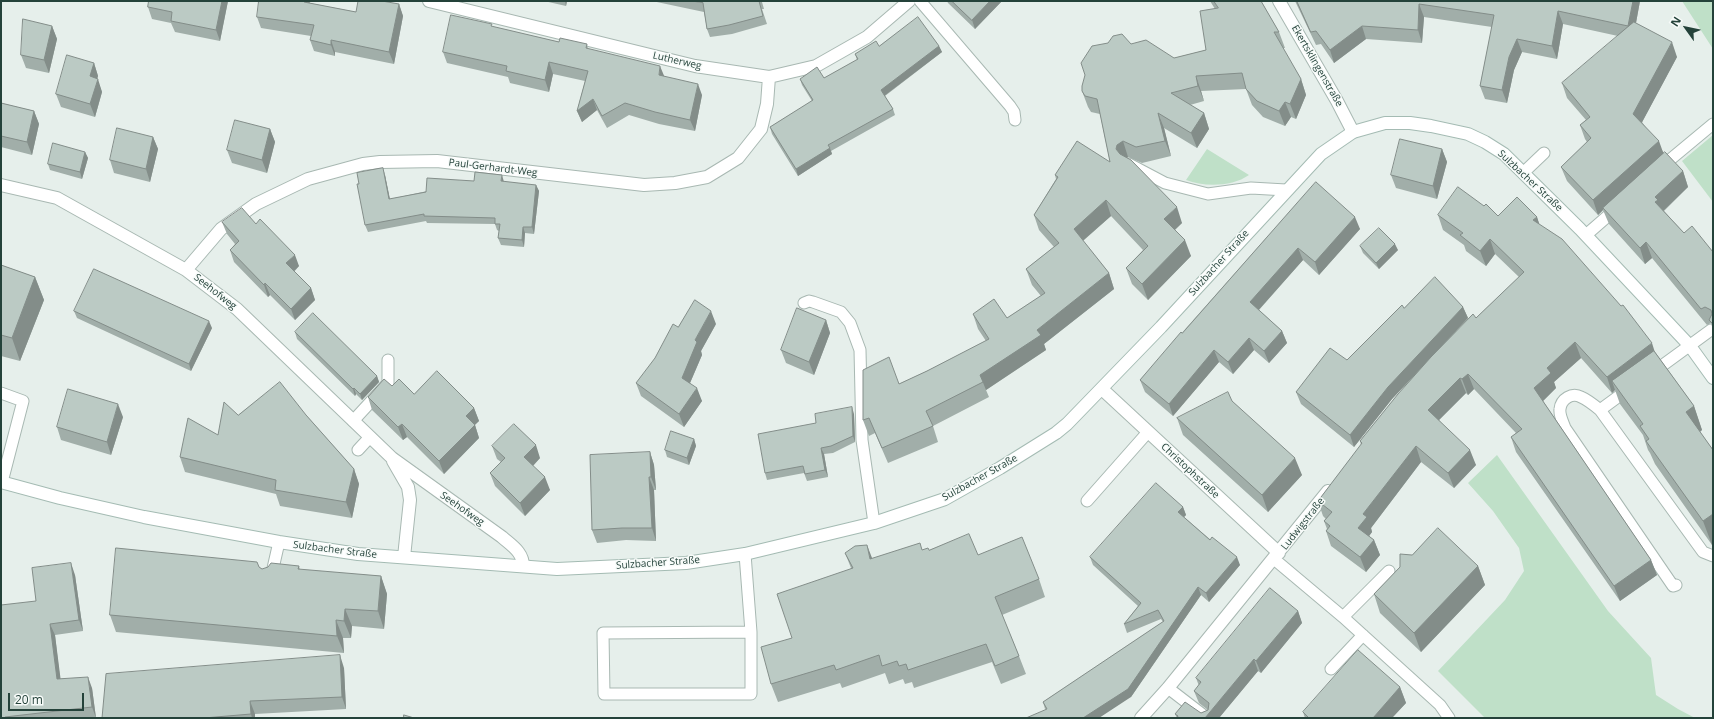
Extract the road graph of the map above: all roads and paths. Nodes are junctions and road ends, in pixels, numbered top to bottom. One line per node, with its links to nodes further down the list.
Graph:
1 (429, 1): 5 (street, Lutherweg)
2 (909, 1): 5 (street, Lutherweg)
3 (920, 1): 6 (lane)
4 (1279, 1): 8 (street, Ekertsklingenstraße)
5 (770, 77): 17 (street, Paul-Gerhardt-Weg)
6 (1015, 120)
7 (1713, 124): 12 (lane)
8 (1353, 132): 11 (street, Sulzbacher Straße); 14 (street, Sulzbacher Straße)
9 (1544, 153): 11 (lane)
10 (1129, 164): 14 (lane)
11 (1523, 173): 16 (street, Sulzbacher Straße)
12 (1652, 176)
13 (1, 185): 17 (street, Seehofweg)
14 (1286, 190): 23 (street, Sulzbacher Straße)
15 (1623, 202): 16 (lane)
16 (1586, 235): 20 (street, Sulzbacher Straße)
17 (186, 270): 26 (street, Seehofweg)
18 (804, 303): 34 (lane)
19 (1711, 330): 20 (lane)
20 (1690, 346): 22 (street, Sulzbacher Straße); 25 (lane)
21 (388, 360): 26 (lane)
22 (1713, 378)
23 (1102, 389): 27 (street, Christophstraße); 34 (street, Sulzbacher Straße)
24 (1, 393): 31 (lane)
25 (1600, 410): 38 (lane); 43 (lane)
26 (353, 421): 28 (street, Seehofweg)
27 (1148, 432): 33 (lane); 37 (street, Christophstraße)
28 (370, 437): 29 (lane); 30 (street, Seehofweg)
29 (358, 450)
30 (392, 458): 39 (street, Seehofweg); 40 (street, Seehofweg)
31 (1, 482): 35 (street, Sulzbacher Straße)
32 (1335, 483): 37 (street, Ludwigstraße)
33 (1088, 501)
34 (874, 523): 36 (street, Sulzbacher Straße)
35 (279, 542): 39 (street, Sulzbacher Straße); 42 (lane)
36 (745, 554): 40 (street, Sulzbacher Straße); 45 (lane)
37 (1277, 556): 44 (lane); 48 (street, Ludwigstraße)
38 (1713, 556)
39 (404, 557): 40 (street, Sulzbacher Straße)
40 (523, 566)
41 (1389, 571): 44 (lane)
42 (270, 580)
43 (1676, 585)
44 (1343, 617): 46 (lane)
45 (751, 632): 45 (lane)
46 (1363, 635): 47 (lane); 51 (lane)
47 (1331, 669)
48 (1168, 688): 49 (street, Ludwigstraße); 50 (lane)
49 (1141, 718)
50 (1207, 718)
51 (1450, 718)

